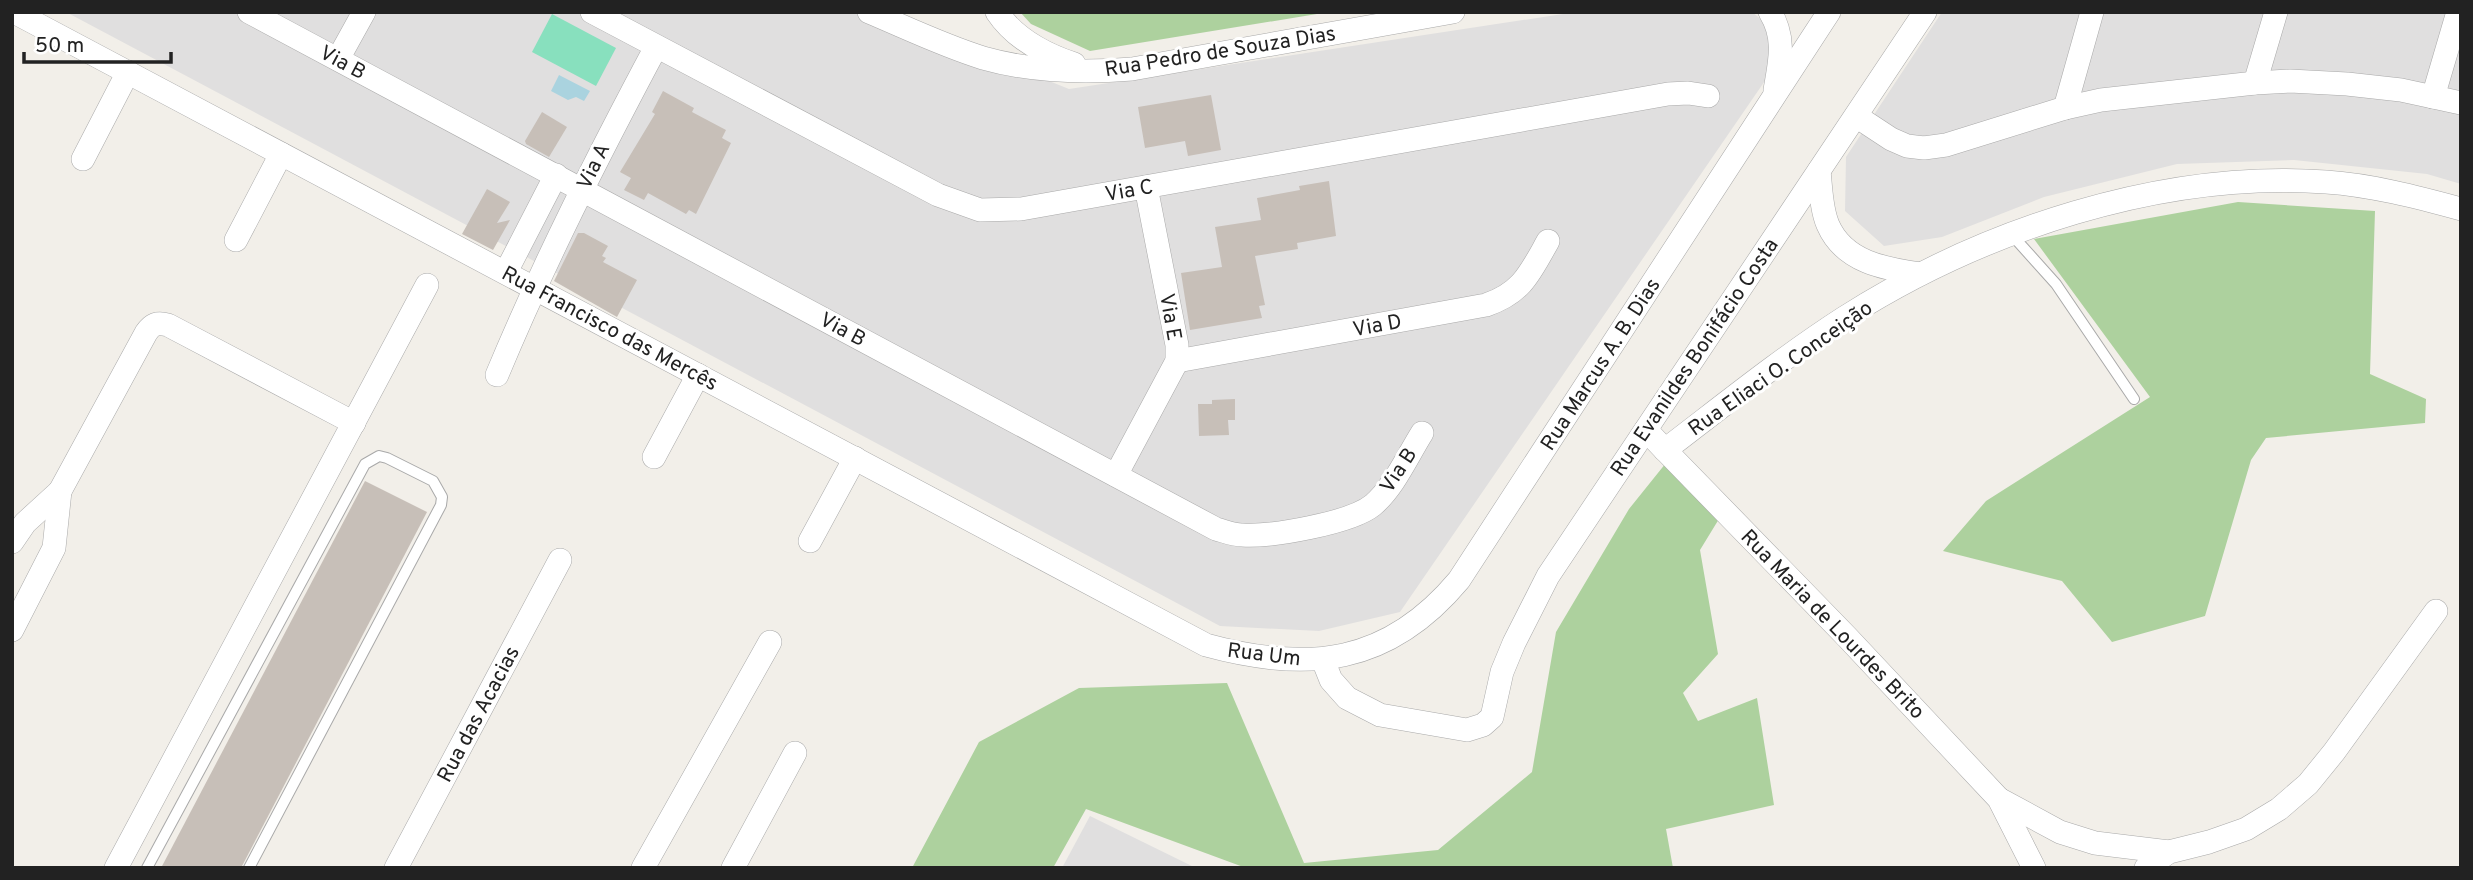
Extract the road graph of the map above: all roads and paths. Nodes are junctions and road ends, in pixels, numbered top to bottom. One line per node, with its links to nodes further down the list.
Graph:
1 (14, 12): 16 (street, Rua Francisco das Mercês)
2 (249, 12): 15 (street, Via B)
3 (363, 12): 15 (street)
4 (592, 12): 14 (street, Via C)
5 (869, 12): 17 (street, Rua Pedro de Souza Dias)
6 (997, 12): 17 (street)
7 (1453, 12): 17 (street, Rua Pedro de Souza Dias)
8 (1925, 12): 24 (street, Rua Evanildes Bonifácio Costa)
9 (2092, 12): 23 (street)
10 (2276, 12): 18 (street)
11 (2458, 12): 21 (street)
12 (1773, 18): 13 (street); 20 (street)
13 (1825, 19): 20 (street, Rua Marcus A. B. Dias)
14 (656, 47): 29 (street, Via C); 30 (street, Via A)
15 (338, 59): 28 (street, Via B)
16 (128, 72): 25 (street, Rua Francisco das Mercês); 26 (street)
17 (1097, 72)
18 (2255, 83): 21 (street); 23 (street)
19 (1708, 96): 29 (street, Via C)
20 (1774, 96): 58 (street, Rua Marcus A. B. Dias)
21 (2433, 97): 22 (street)
22 (2461, 103)
23 (2065, 108): 24 (street)
24 (1856, 116): 27 (street, Rua Evanildes Bonifácio Costa)
25 (281, 154): 33 (street); 35 (street, Rua Francisco das Mercês)
26 (83, 159)
27 (1819, 171): 36 (street); 44 (street, Rua Evanildes Bonifácio Costa)
28 (556, 175): 30 (street, Via B); 35 (street)
29 (1146, 187): 39 (street, Via E)
30 (582, 189): 38 (street, Via A); 49 (street, Via B)
31 (2461, 209): 32 (street, Rua Eliaci O. Conceição)
32 (2012, 235): 36 (street, Rua Eliaci O. Conceição); 42 (lane)
33 (236, 240)
34 (1548, 241): 39 (street, Via D)
35 (506, 272): 38 (street, Rua Francisco das Mercês)
36 (1920, 274): 46 (street, Rua Eliaci O. Conceição)
37 (427, 285): 43 (street)
38 (533, 287): 40 (street, Via A); 41 (street, Rua Francisco das Mercês)
39 (1177, 361): 49 (street, Via E)
40 (497, 375)
41 (698, 375): 47 (street); 48 (street, Rua Francisco das Mercês)
42 (2134, 399)
43 (354, 423): 50 (street); 62 (street)
44 (1646, 430): 46 (street, Rua Eliaci O. Conceição); 58 (street, Rua Evanildes Bonifácio Costa)
45 (1422, 433): 49 (street, Via B)
46 (1665, 450): 60 (street, Rua Maria de Lourdes Brito)
47 (654, 457)
48 (855, 458): 51 (street); 57 (street, Rua Francisco das Mercês)
49 (1116, 475)
50 (60, 491): 52 (street); 55 (street)
51 (810, 541)
52 (12, 542)
53 (560, 560): 65 (street, Rua das Acacias)
54 (2436, 611): 61 (street)
55 (12, 630)
56 (770, 642): 66 (street)
57 (1206, 645): 58 (street, Rua Um)
58 (1323, 660)
59 (795, 753): 67 (street)
60 (1999, 799): 61 (street, Rua Maria de Lourdes Brito); 68 (street, Rua Maria de Lourdes Brito)
61 (2169, 852): 69 (street)
62 (116, 868)
63 (147, 868): 64 (lane)
64 (249, 868)
65 (397, 868)
66 (643, 868)
67 (733, 868)
68 (2034, 868)
69 (2146, 868)

